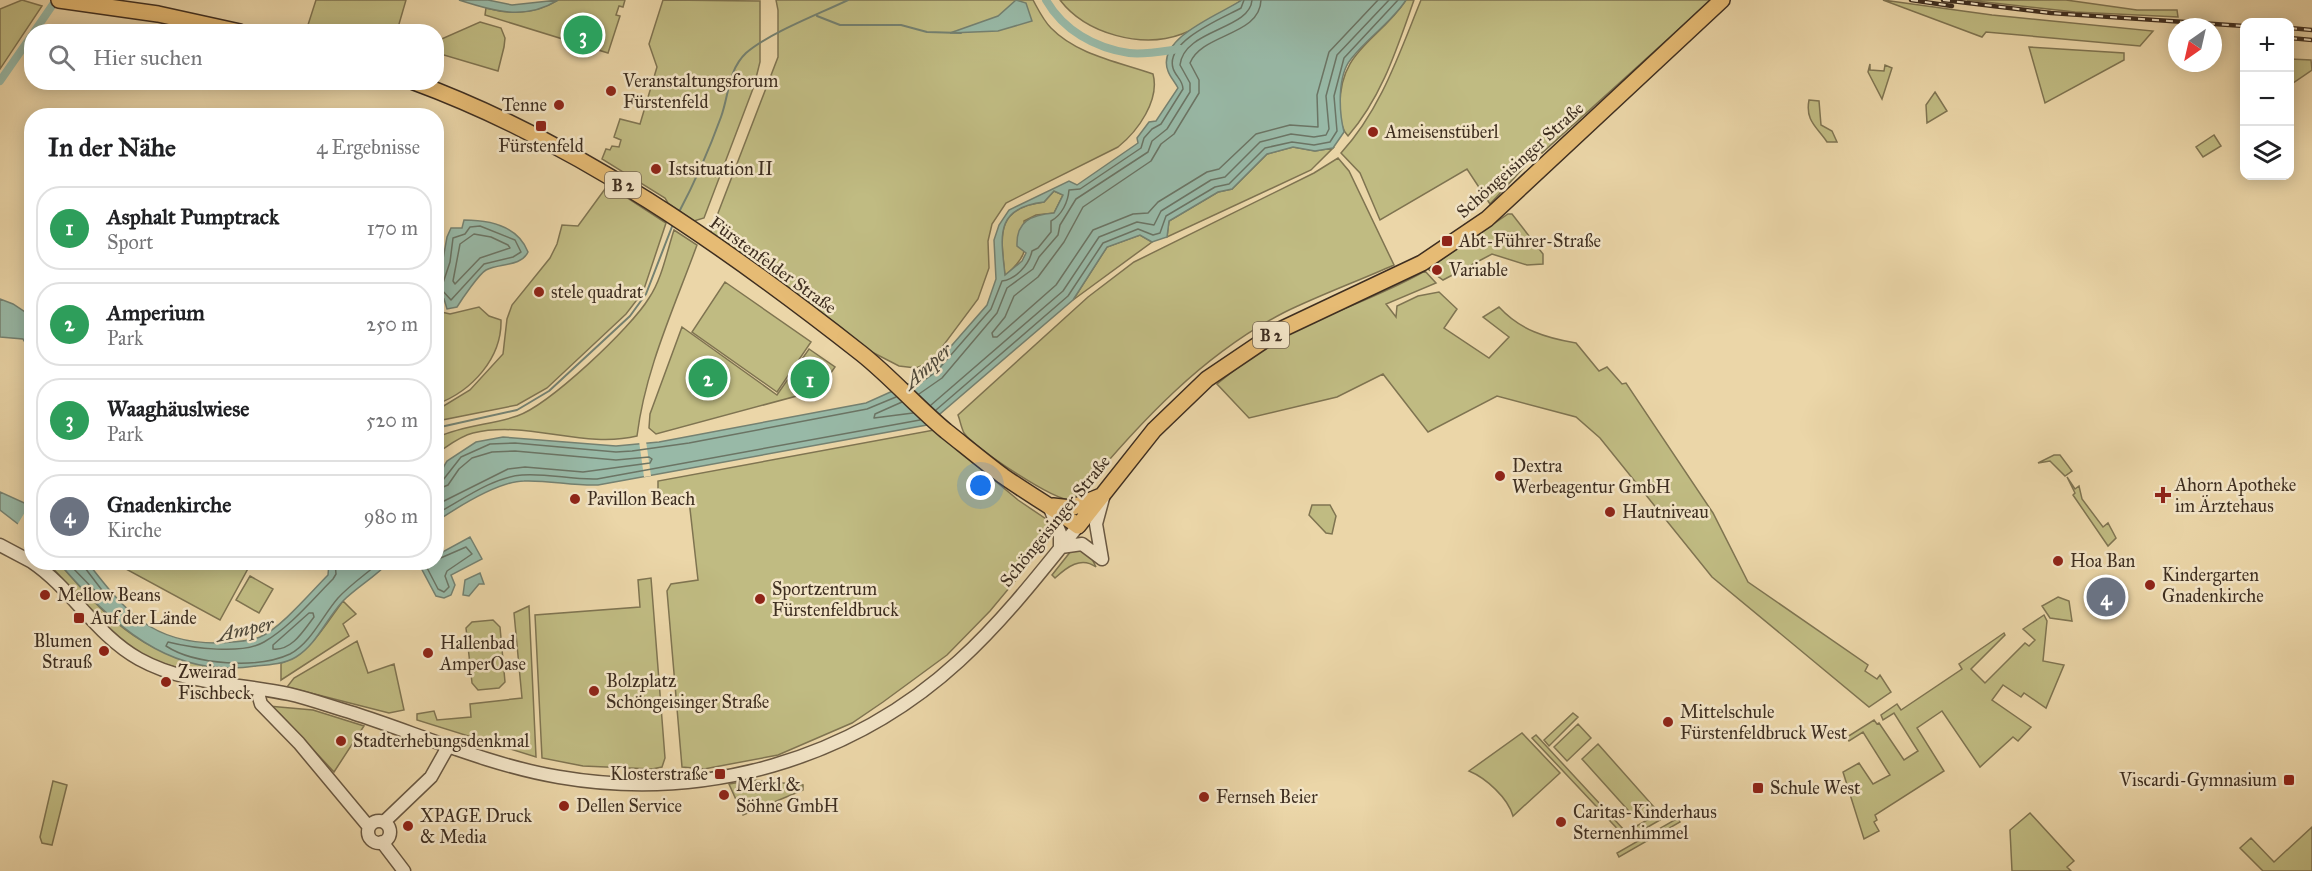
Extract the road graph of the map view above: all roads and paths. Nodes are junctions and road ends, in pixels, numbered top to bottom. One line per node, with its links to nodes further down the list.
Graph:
1 (1722, 0): 5 (main road, Schöngeisinger Straße / B 2)
2 (63, 1): 3 (main road)
3 (204, 24)
4 (433, 90): 6 (main road, Fürstenfelder Straße / B 2)
5 (1105, 491): 6 (main road); 7 (main road, Schöngeisinger Straße / B 2); 9 (street)
6 (1049, 506): 7 (main road, Fürstenfelder Straße); 9 (street)
7 (1078, 526): 9 (street, Schöngeisinger Straße)
8 (0, 545): 10 (street, Schöngeisinger Straße)
9 (1060, 548): 15 (street, Schöngeisinger Straße)
10 (24, 558)
11 (42, 570): 12 (street, Schöngeisinger Straße)
12 (206, 682): 13 (street, Schöngeisinger Straße); 14 (street, Schöngeisinger Straße)
13 (259, 697): 14 (street, Schöngeisinger Straße); 17 (street)
14 (320, 704): 15 (street, Schöngeisinger Straße)
15 (449, 745): 16 (street)
16 (384, 822): 17 (street); 18 (street)
17 (369, 827): 18 (street)
18 (382, 842): 19 (street)
19 (404, 871)

